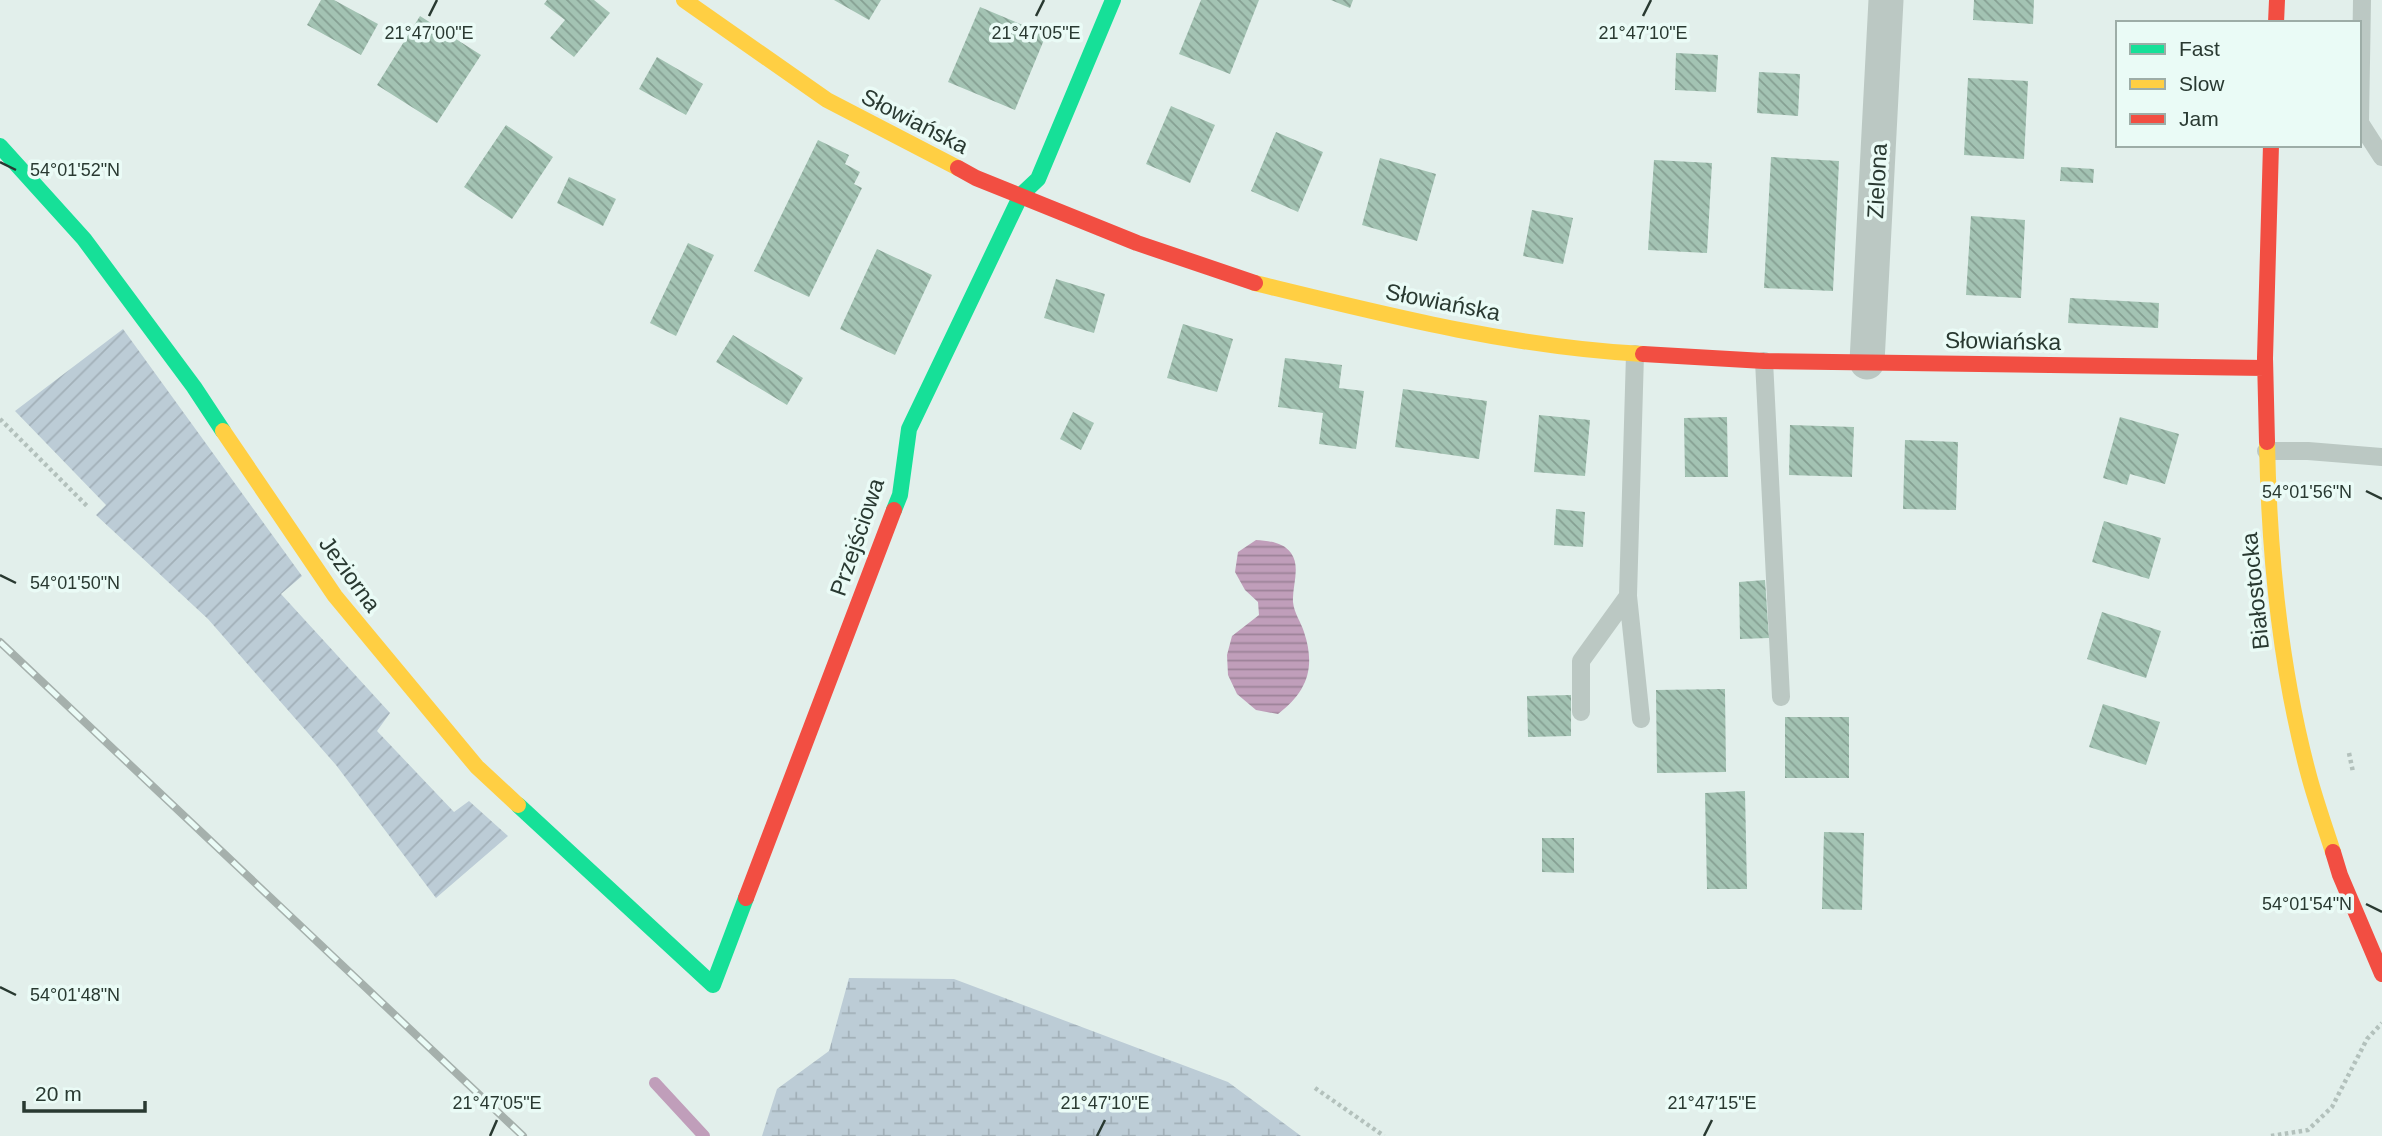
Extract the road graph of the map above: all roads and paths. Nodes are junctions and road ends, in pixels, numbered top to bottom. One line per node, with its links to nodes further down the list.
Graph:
1 (684, 0): 12 (street, Słowiańska)
2 (1113, 0): 12 (street, Przejściowa)
3 (1886, 0): 15 (street, Zielona)
4 (2277, 0): 6 (street)
5 (2361, 0): 7 (lane)
6 (2276, 21)
7 (2361, 21)
8 (2361, 125): 11 (lane)
9 (0, 146): 29 (street, Jeziorna)
10 (2271, 147): 16 (street, Białostocka)
11 (2382, 157)
12 (1021, 195): 13 (street, Słowiańska); 29 (street, Przejściowa)
13 (1634, 355): 14 (street, Słowiańska); 21 (lane)
14 (1765, 361): 15 (street, Słowiańska); 22 (lane)
15 (1867, 362): 16 (street, Słowiańska)
16 (2265, 369): 18 (street, Białostocka)
17 (0, 419): 20 (path)
18 (2266, 451): 19 (lane); 27 (street, Białostocka)
19 (2382, 457)
20 (88, 507)
21 (1628, 596): 23 (lane); 24 (lane)
22 (1781, 697)
23 (1581, 712)
24 (1642, 719)
25 (2347, 749): 26 (path)
26 (2354, 775)
27 (2375, 942): 28 (street, Białostocka)
28 (2382, 974)
29 (713, 985)
30 (2382, 1023): 33 (path)
31 (1315, 1088): 32 (path)
32 (1384, 1136)
33 (2271, 1136)

